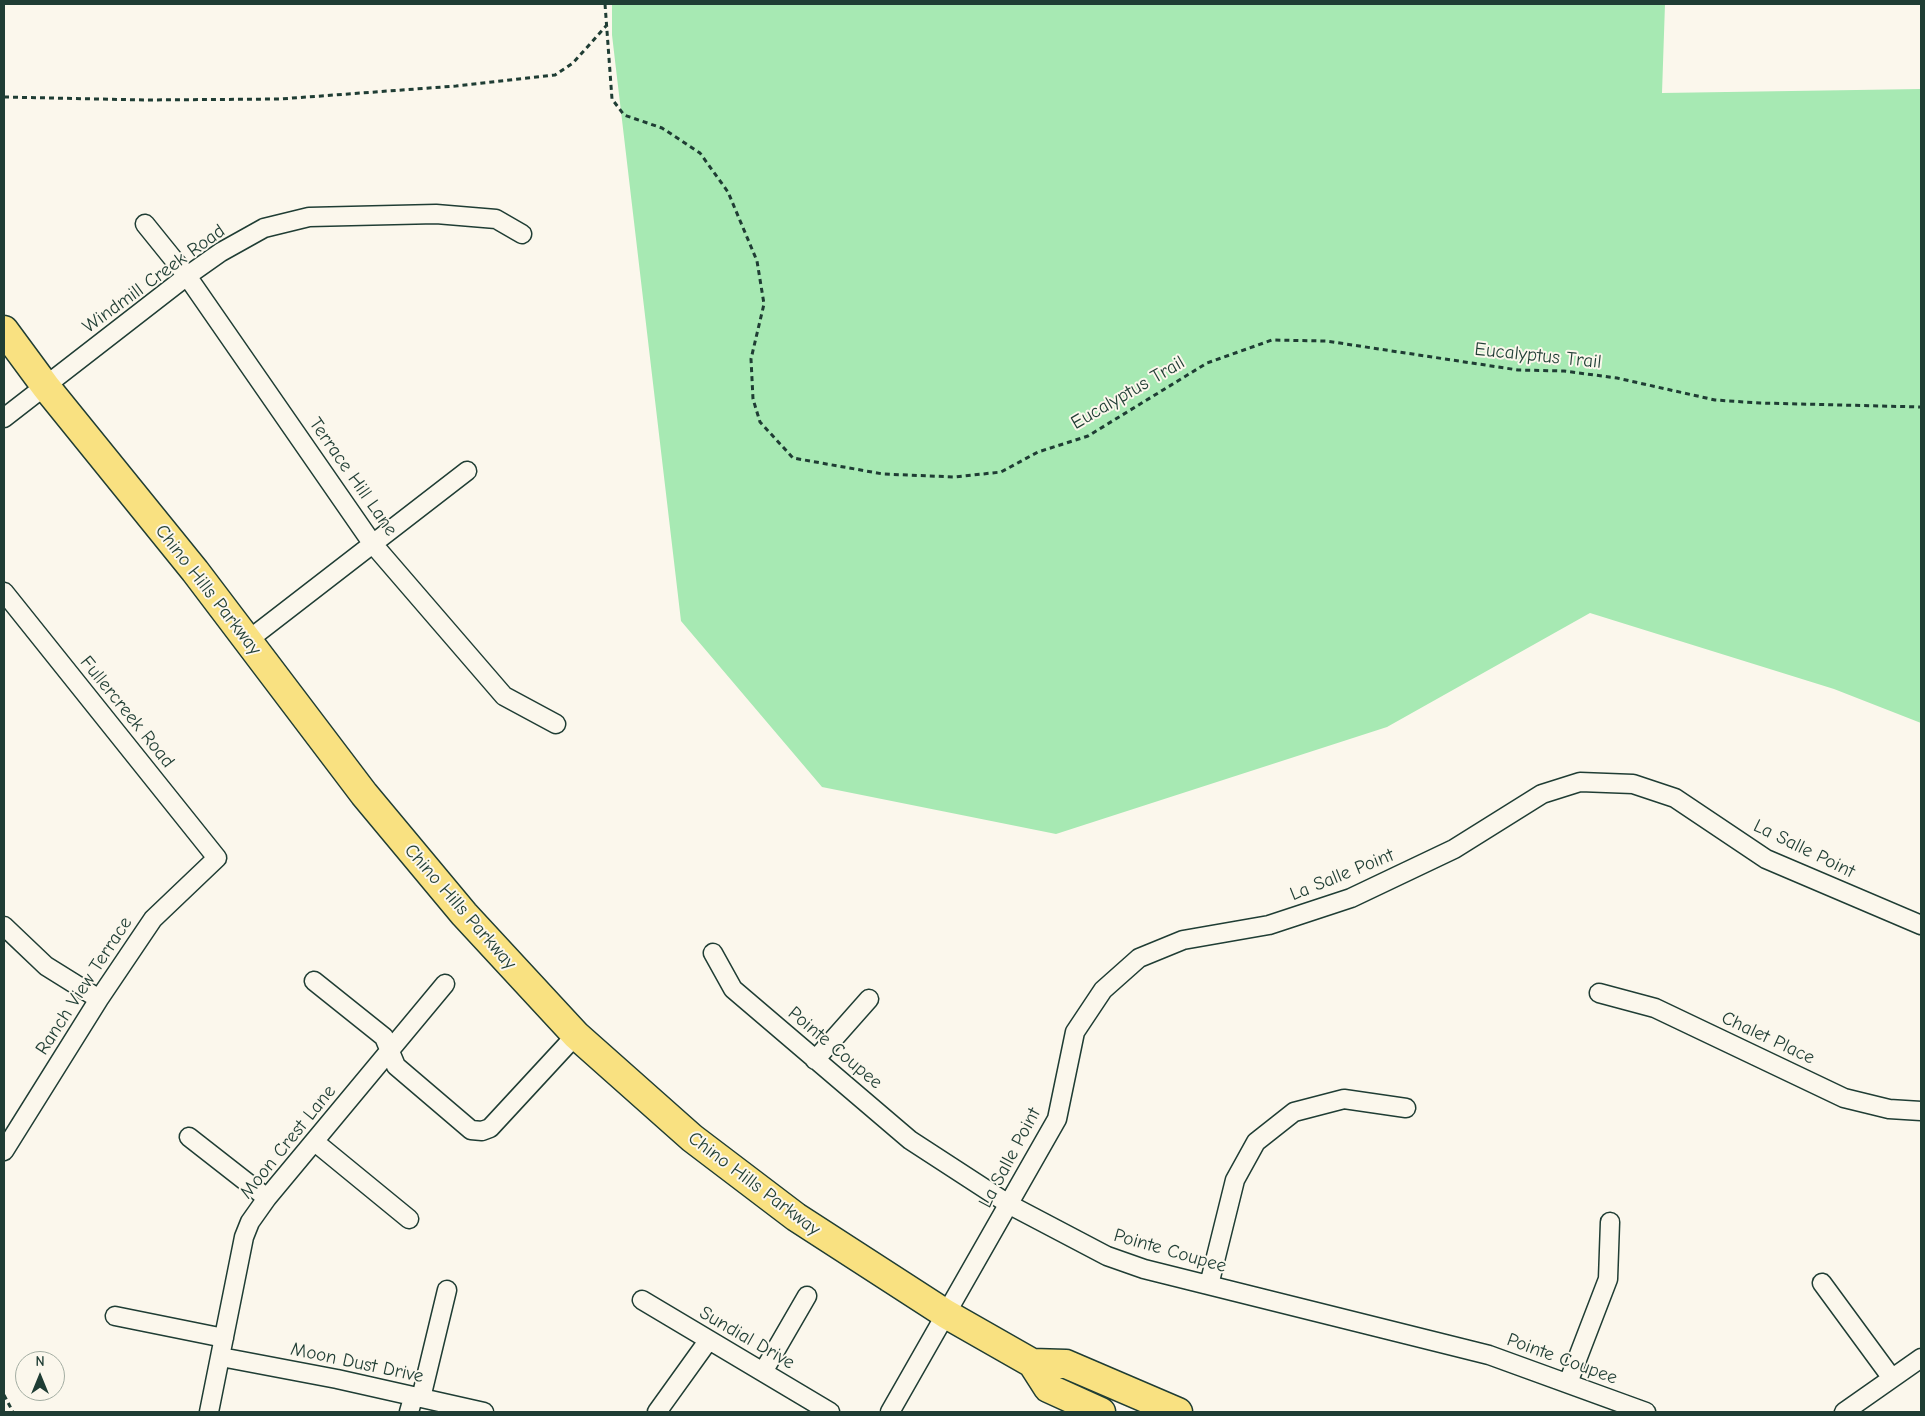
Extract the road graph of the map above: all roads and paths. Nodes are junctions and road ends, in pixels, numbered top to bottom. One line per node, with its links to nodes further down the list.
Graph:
1 (605, 4): 2 (path, Eucalyptus Trail)
2 (606, 26): 3 (path); 9 (path, Eucalyptus Trail)
3 (4, 96)
4 (145, 224): 6 (street, Terrace Hill Lane)
5 (522, 234): 6 (street, Windmill Creek Road)
6 (187, 276): 8 (street, Windmill Creek Road); 12 (street, Terrace Hill Lane)
7 (4, 330): 8 (main road, Chino Hills Parkway)
8 (46, 387): 10 (street, Windmill Creek Road); 14 (main road, Chino Hills Parkway)
9 (1921, 407)
10 (4, 418)
11 (467, 471): 12 (street)
12 (372, 543): 14 (street); 15 (street, Terrace Hill Lane)
13 (4, 592): 16 (street, Fullercreek Road)
14 (247, 640): 25 (main road, Chino Hills Parkway)
15 (556, 724)
16 (217, 858): 23 (street, Ranch View Terrace)
17 (1921, 925): 34 (street, La Salle Point)
18 (4, 926): 23 (street)
19 (712, 953): 27 (street, Pointe Coupee)
20 (314, 981): 26 (street)
21 (445, 984): 26 (street, Moon Crest Lane)
22 (1598, 993): 29 (street, Chalet Place)
23 (99, 999): 32 (street, Ranch View Terrace)
24 (870, 1000): 27 (street)
25 (576, 1035): 26 (street); 42 (main road, Chino Hills Parkway)
26 (389, 1053): 31 (street, Moon Crest Lane)
27 (815, 1060): 34 (street, Pointe Coupee)
28 (1406, 1108): 38 (street)
29 (1921, 1111)
30 (189, 1137): 33 (street)
31 (315, 1142): 33 (street, Moon Crest Lane); 35 (street)
32 (4, 1151)
33 (267, 1198): 44 (street, Moon Crest Lane)
34 (1010, 1205): 38 (street, Pointe Coupee); 42 (street, La Salle Point)
35 (409, 1219)
36 (1610, 1222): 51 (street)
37 (1822, 1283): 50 (street)
38 (1209, 1285): 51 (street, Pointe Coupee)
39 (447, 1290): 53 (street)
40 (807, 1296): 49 (street)
41 (642, 1300): 45 (street, Sundial Drive)
42 (946, 1314): 48 (main road, Chino Hills Parkway); 59 (street, La Salle Point)
43 (115, 1316): 44 (street)
44 (224, 1338): 46 (street, Moon Crest Lane)
45 (708, 1341): 49 (street, Sundial Drive); 57 (street)
46 (221, 1357): 53 (street, Moon Dust Drive); 55 (street, Moon Crest Lane)
47 (1921, 1358): 50 (street)
48 (1032, 1363): 60 (main road, Chino Hills Parkway); 61 (main road, Chino Hills Parkway)
49 (763, 1372): 58 (street, Sundial Drive)
50 (1890, 1377): 63 (street)
51 (1568, 1383): 62 (street, Pointe Coupee)
52 (4, 1395): 54 (path)
53 (414, 1403): 56 (street, Moon Dust Drive)
54 (13, 1412)
55 (209, 1412)
56 (484, 1412)
57 (657, 1412)
58 (830, 1412)
59 (890, 1412)
60 (1100, 1412)
61 (1178, 1412)
62 (1646, 1412)
63 (1844, 1412)

